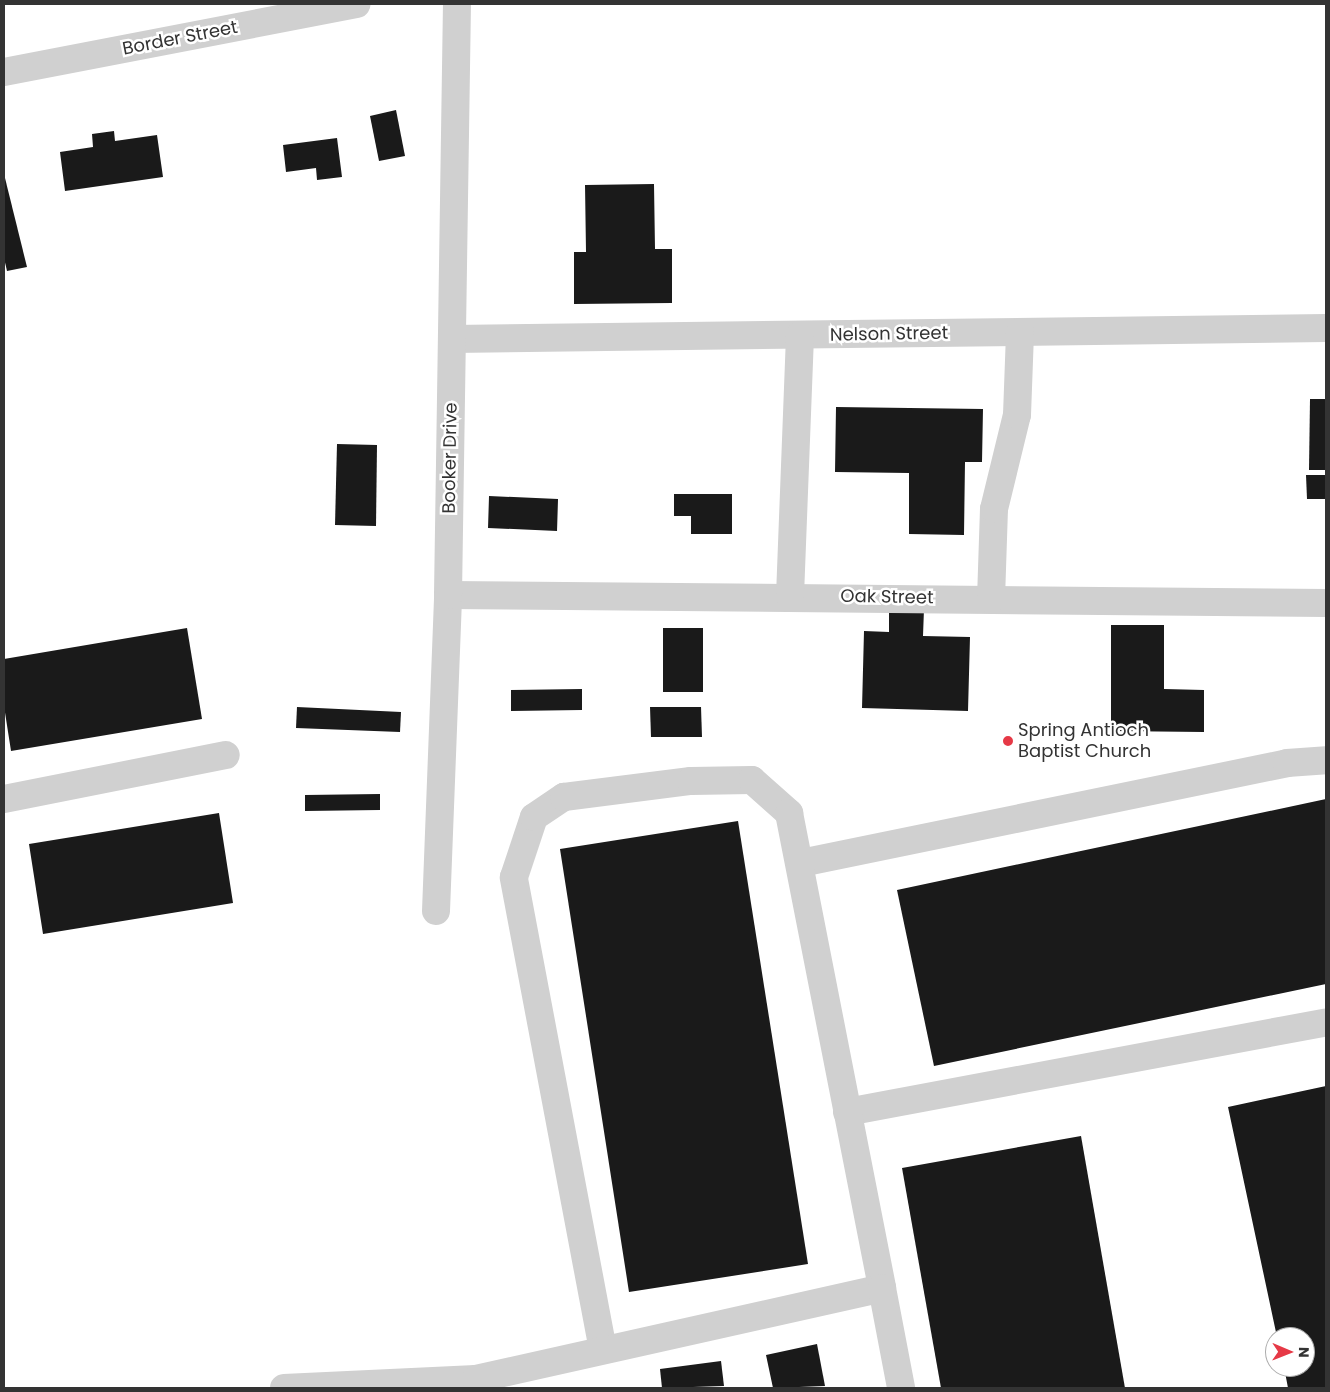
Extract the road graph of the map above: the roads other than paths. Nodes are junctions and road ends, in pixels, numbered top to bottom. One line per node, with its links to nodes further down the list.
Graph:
1 (356, 4): 3 (street, Border Street)
2 (457, 4): 7 (street, Booker Drive)
3 (4, 72)
4 (1326, 328): 5 (street, Nelson Street)
5 (1020, 332): 6 (street, Nelson Street); 10 (street)
6 (800, 335): 7 (street, Nelson Street); 9 (street)
7 (452, 339): 8 (street, Booker Drive)
8 (448, 595): 9 (street, Oak Street); 16 (street, Booker Drive)
9 (790, 596): 10 (street, Oak Street)
10 (991, 599): 11 (street, Oak Street)
11 (1326, 603)
12 (226, 755): 14 (street)
13 (1326, 760): 15 (street)
14 (4, 800)
15 (801, 863): 18 (street); 20 (street)
16 (436, 911)
17 (1326, 1022): 18 (street)
18 (847, 1112): 19 (street)
19 (882, 1288): 20 (street); 22 (street)
20 (603, 1350): 21 (street)
21 (284, 1388)
22 (901, 1388)

